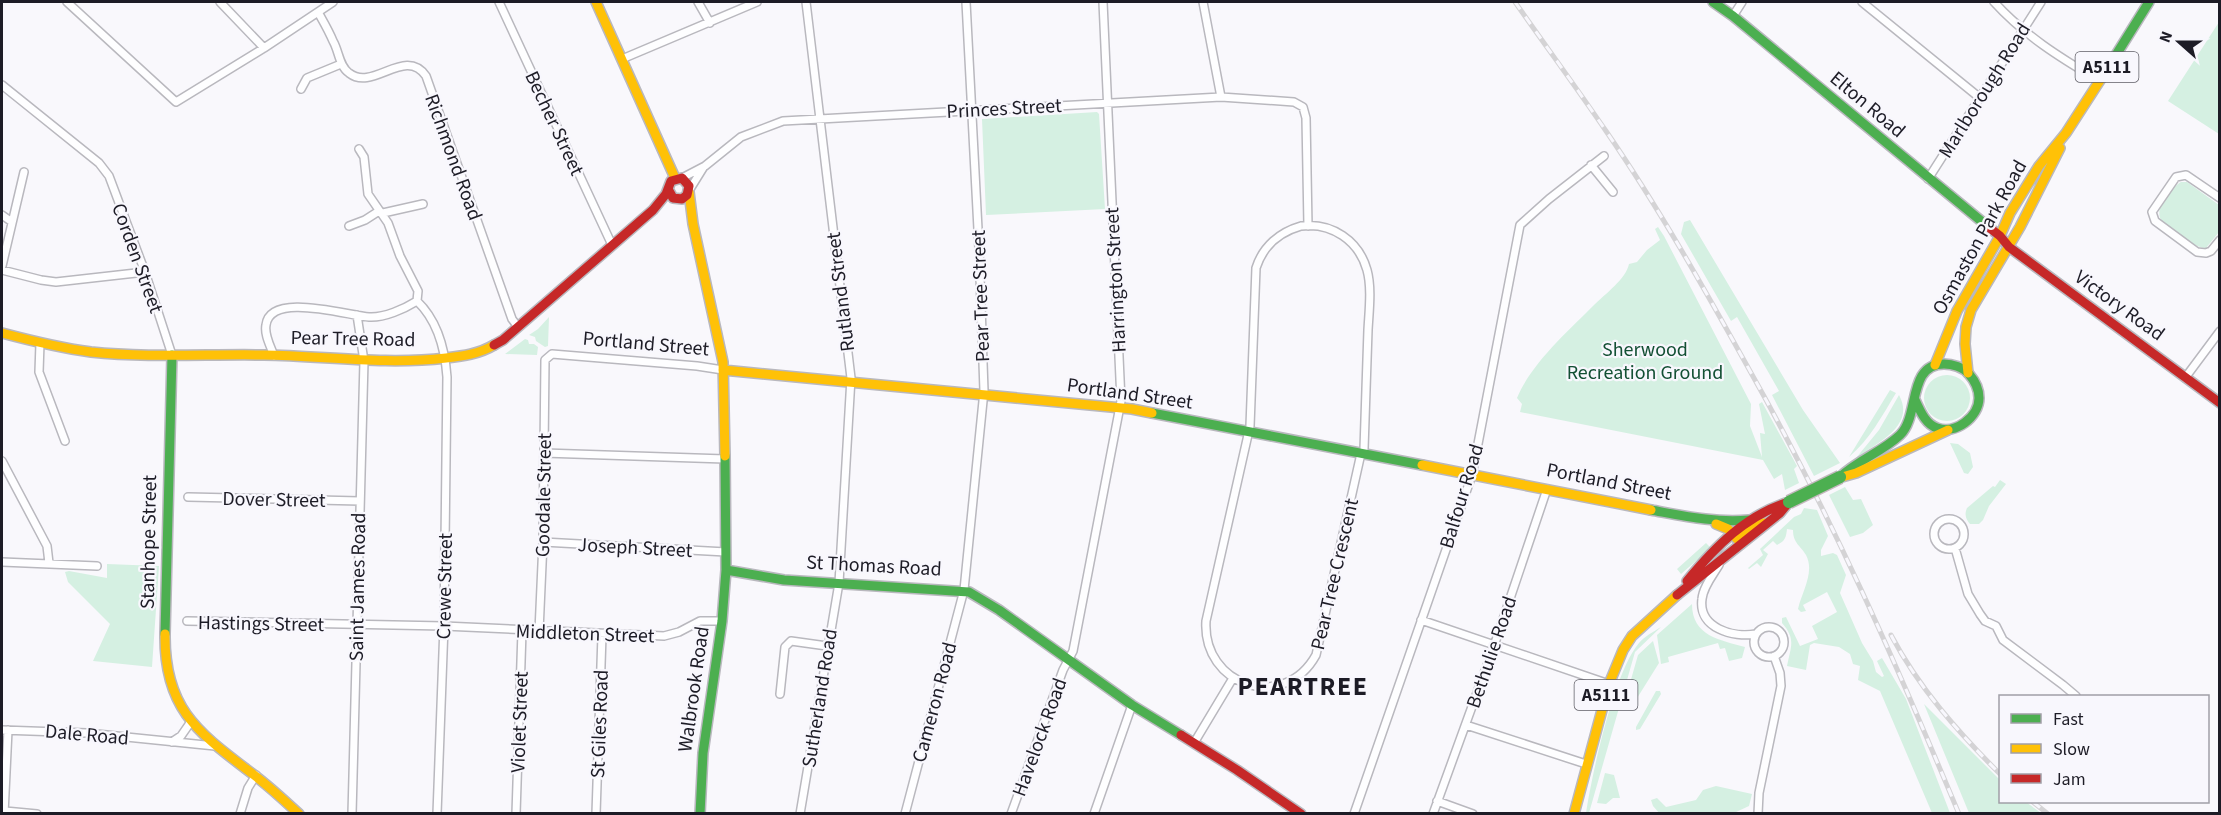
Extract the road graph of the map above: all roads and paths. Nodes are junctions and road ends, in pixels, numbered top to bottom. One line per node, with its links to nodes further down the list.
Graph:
1 (67, 2): 22 (street)
2 (220, 2): 22 (street)
3 (333, 2): 18 (street)
4 (499, 2): 51 (street, Becher Street)
5 (596, 2): 23 (main road)
6 (698, 2): 20 (street)
7 (756, 2): 20 (street)
8 (806, 2): 32 (street, Rutland Street)
9 (966, 2): 31 (street, Pear Tree Street)
10 (1103, 2): 30 (street, Harrington Street)
11 (1203, 2): 28 (street)
12 (1713, 2): 19 (main road, Elton Road)
13 (1742, 2): 19 (street)
14 (1862, 2): 29 (street)
15 (1994, 2): 21 (street)
16 (2041, 2): 21 (street, Marlborough Road)
17 (2149, 2): 25 (main road, Osmaston Park Road / A5111)
18 (318, 12): 22 (street); 24 (street)
19 (1733, 16): 39 (main road, Elton Road)
20 (710, 23): 23 (street)
21 (2022, 30): 25 (street); 29 (street, Marlborough Road)
22 (264, 48)
23 (622, 59): 40 (main road)
24 (341, 64): 27 (street); 57 (street, Richmond Road)
25 (2098, 80): 33 (main road, Osmaston Park Road / A5111)
26 (2, 85): 54 (street, Corden Street)
27 (301, 88)
28 (1221, 96): 30 (street, Princes Street); 48 (street, Princes Street)
29 (1980, 98): 39 (street, Marlborough Road)
30 (1107, 102): 31 (street, Princes Street); 74 (street, Harrington Street)
31 (970, 109): 32 (street, Princes Street); 71 (street, Pear Tree Street)
32 (820, 118): 37 (street, Princes Street); 70 (street, Rutland Street)
33 (2066, 133): 49 (main road, Osmaston Park Road / A5111); 52 (main road, Osmaston Park Road / A5111)
34 (359, 149): 44 (street)
35 (1604, 156): 36 (street, Balfour Road)
36 (1591, 165): 41 (street); 83 (street, Balfour Road)
37 (705, 166): 40 (street, Princes Street); 40 (street, Princes Street)
38 (24, 172): 46 (street)
39 (1928, 179): 49 (main road, Elton Road)
40 (680, 189): 51 (main road, Pear Tree Road); 67 (main road)
41 (1613, 192)
42 (2220, 198): 50 (street)
43 (423, 204): 44 (street)
44 (381, 212): 47 (street); 55 (street)
45 (2, 215): 46 (street)
46 (12, 222): 53 (street)
47 (348, 226)
48 (1308, 226): 76 (street); 79 (street, Pear Tree Crescent)
49 (2000, 236): 52 (main road, Victory Road); 66 (main road, Osmaston Park Road / A5111)
50 (2220, 240)
51 (612, 245): 57 (main road, Pear Tree Road)
52 (2009, 247): 68 (main road, Osmaston Park Road / A5111); 69 (main road, Victory Road)
53 (2, 268): 54 (street)
54 (145, 272): 61 (street, Corden Street)
55 (417, 301): 56 (street); 63 (street, Crewe Street)
56 (357, 315): 62 (street); 65 (street, Saint James Road)
57 (518, 327): 63 (main road, Pear Tree Road)
58 (2220, 331): 69 (street)
59 (2, 333): 60 (main road, Pear Tree Road)
60 (39, 343): 61 (main road, Pear Tree Road); 77 (street)
61 (172, 355): 62 (main road, Pear Tree Road); 122 (main road, Stanhope Street)
62 (274, 356): 65 (main road, Pear Tree Road)
63 (446, 358): 65 (main road, Pear Tree Road); 108 (street, Crewe Street)
64 (545, 360): 67 (street, Portland Street); 78 (street, Goodale Street)
65 (364, 361): 87 (street, Saint James Road)
66 (1935, 365): 68 (main road); 72 (main road, Osmaston Park Road / A5111)
67 (723, 370): 70 (main road, Portland Street); 80 (main road)
68 (1968, 373): 75 (main road, Osmaston Park Road / A5111)
69 (2186, 378): 73 (main road, Victory Road)
70 (850, 383): 71 (main road, Portland Street); 101 (street, Rutland Street)
71 (984, 396): 74 (main road, Portland Street); 102 (street, Pear Tree Street)
72 (1915, 400): 75 (main road); 84 (main road, Osmaston Park Road / A5111)
73 (2220, 403)
74 (1120, 408): 76 (main road, Portland Street); 116 (street, Harrington Street)
75 (1948, 430): 84 (main road, A5111)
76 (1248, 431): 79 (main road, Portland Street); 117 (street)
77 (65, 441)
78 (544, 453): 80 (street); 93 (street, Goodale Street)
79 (1362, 454): 83 (main road, Portland Street); 117 (street, Pear Tree Crescent)
80 (725, 459): 95 (main road)
81 (2, 461): 82 (street)
82 (4, 471): 98 (street)
83 (1472, 475): 85 (main road, Portland Street); 104 (street, Balfour Road)
84 (1840, 477): 88 (main road, Osmaston Park Road / A5111, bridge)
85 (1547, 489): 89 (main road, Portland Street); 114 (street, Bethulie Road)
86 (188, 497): 87 (street, Dover Street)
87 (360, 501): 107 (street, Saint James Road)
88 (1789, 502): 90 (main road, Osmaston Park Road / A5111); 91 (main road, Osmaston Park Road / A5111)
89 (1705, 520): 90 (main road, Portland Street); 92 (main road, Portland Street)
90 (1749, 520): 92 (main road, Osmaston Park Road / A5111)
91 (1766, 523): 92 (main road); 96 (main road, Osmaston Park Road / A5111)
92 (1733, 534): 103 (main road, Osmaston Park Road / A5111)
93 (543, 542): 95 (street, Joseph Street); 110 (street, Goodale Street)
94 (1955, 548): 94 (street); 120 (street)
95 (726, 552): 100 (main road)
96 (1725, 555): 103 (main road, Osmaston Park Road / A5111); 111 (street)
97 (2, 562): 98 (street)
98 (50, 563): 99 (street)
99 (97, 566)
100 (726, 570): 101 (main road, St Thomas Road); 106 (main road, Walbrook Road)
101 (839, 583): 102 (main road, St Thomas Road); 113 (street, Sutherland Road)
102 (964, 590): 116 (main road, St Thomas Road); 141 (street, Cameron Road)
103 (1675, 596): 118 (main road, Osmaston Park Road / A5111)
104 (1421, 620): 114 (street); 145 (street, Balfour Road)
105 (187, 621): 107 (street, Hastings Street)
106 (722, 621): 112 (street, Middleton Street); 139 (main road, Walbrook Road)
107 (356, 626): 108 (street, Hastings Street); 135 (street, Saint James Road)
108 (444, 626): 109 (street, Middleton Street); 136 (street, Crewe Street)
109 (522, 631): 110 (street, Middleton Street); 137 (street, Violet Street)
110 (539, 631): 112 (street, Middleton Street)
111 (1756, 634): 115 (street); 115 (street)
112 (602, 635): 138 (street, St Giles Road)
113 (827, 646): 119 (street); 140 (street, Sutherland Road)
114 (1494, 646): 118 (street); 123 (street, Bethulie Road)
115 (1774, 656): 149 (street)
116 (1068, 661): 121 (main road, St Thomas Road); 142 (street, Havelock Road)
117 (1233, 678): 126 (street)
118 (1609, 684): 128 (main road, Osmaston Park Road / A5111)
119 (780, 694)
120 (2075, 695)
121 (1132, 705): 126 (main road, St Thomas Road); 143 (street)
122 (190, 723): 125 (street); 127 (main road)
123 (1466, 724): 128 (street); 130 (street, Bethulie Road)
124 (5, 730): 125 (street, Dale Road); 131 (street)
125 (172, 742): 127 (street, Dale Road)
126 (1194, 743): 144 (main road, St Thomas Road)
127 (215, 746): 129 (main road)
128 (1586, 764): 148 (main road, Osmaston Park Road / A5111)
129 (255, 776): 133 (street); 134 (main road)
130 (1437, 801): 146 (street, Bethulie Road); 147 (street)
131 (4, 812): 132 (street)
132 (37, 813)
133 (240, 813)
134 (299, 813)
135 (352, 813)
136 (437, 813)
137 (516, 813)
138 (596, 813)
139 (700, 813)
140 (800, 813)
141 (905, 813)
142 (1011, 813)
143 (1094, 813)
144 (1301, 813)
145 (1354, 813)
146 (1433, 813)
147 (1473, 813)
148 (1574, 813)
149 (1758, 813)

